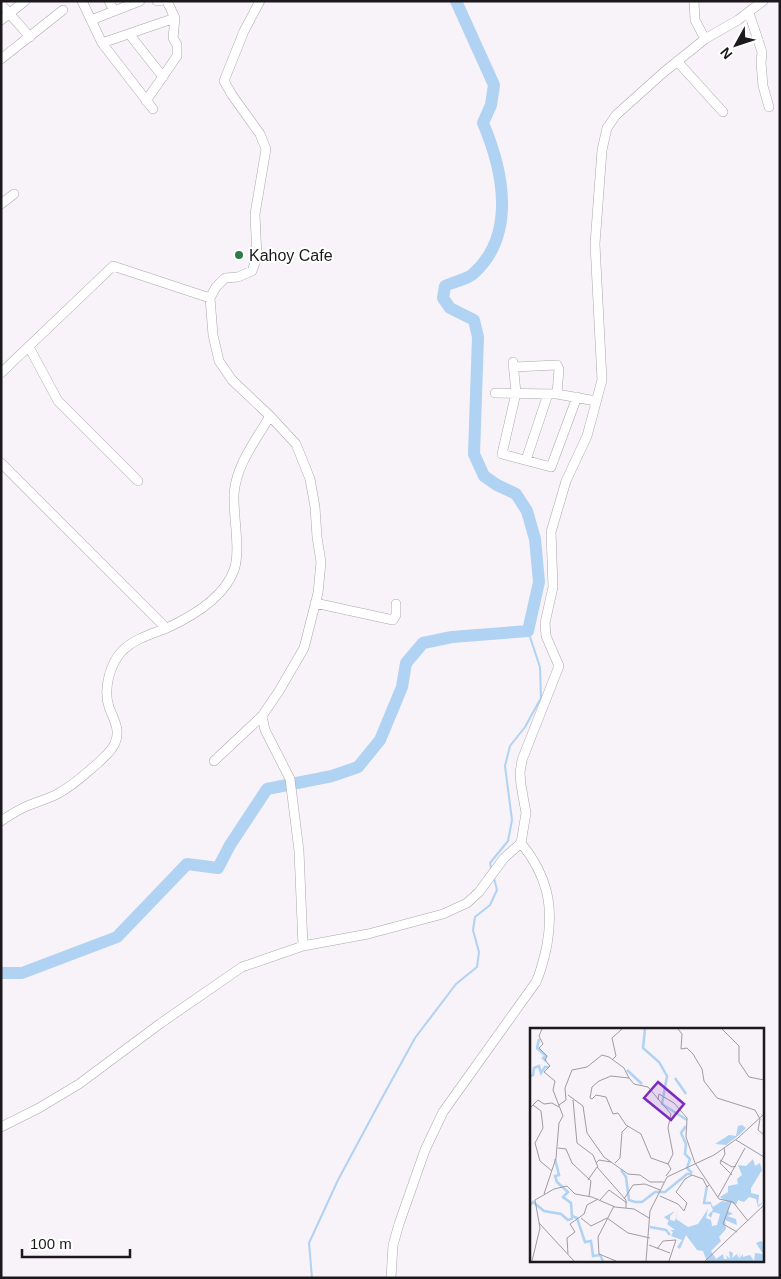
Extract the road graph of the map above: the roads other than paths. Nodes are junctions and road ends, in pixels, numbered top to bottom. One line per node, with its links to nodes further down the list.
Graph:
1 (24, 1): 13 (street)
2 (82, 1): 16 (street)
3 (109, 1): 11 (street)
4 (167, 1): 14 (street)
5 (260, 1): 30 (street)
6 (694, 1): 19 (street)
7 (763, 1): 12 (street)
8 (136, 2): 11 (street)
9 (1, 4): 13 (street)
10 (63, 10): 18 (street)
11 (114, 11): 16 (street)
12 (749, 12): 19 (street); 25 (street)
13 (10, 13): 15 (street); 18 (street)
14 (175, 18): 17 (street); 23 (street)
15 (1, 20)
16 (91, 20): 20 (street)
17 (130, 35): 20 (street); 23 (street)
18 (30, 37): 21 (street)
19 (704, 39): 22 (street)
20 (102, 43): 24 (street)
21 (1, 59)
22 (677, 61): 27 (street); 37 (street)
23 (163, 77): 24 (street)
24 (146, 101): 26 (street)
25 (769, 107)
26 (153, 109)
27 (723, 112)
28 (14, 194): 29 (street)
29 (1, 204)
30 (210, 298): 31 (street); 38 (street)
31 (29, 347): 32 (street); 41 (street)
32 (1, 373)
33 (495, 393): 34 (street)
34 (516, 393): 35 (street); 35 (street); 39 (street)
35 (553, 394): 36 (street); 39 (street)
36 (577, 397): 37 (street); 39 (street)
37 (596, 401): 48 (street)
38 (270, 416): 42 (street); 44 (street)
39 (526, 460)
40 (1, 463): 44 (street)
41 (138, 481)
42 (315, 603): 43 (street); 45 (street)
43 (396, 604)
44 (166, 628): 47 (street)
45 (262, 716): 46 (street); 49 (street)
46 (214, 761)
47 (1, 821)
48 (521, 843): 49 (street); 51 (street)
49 (303, 946): 50 (street)
50 (1, 1127)
51 (391, 1278)

